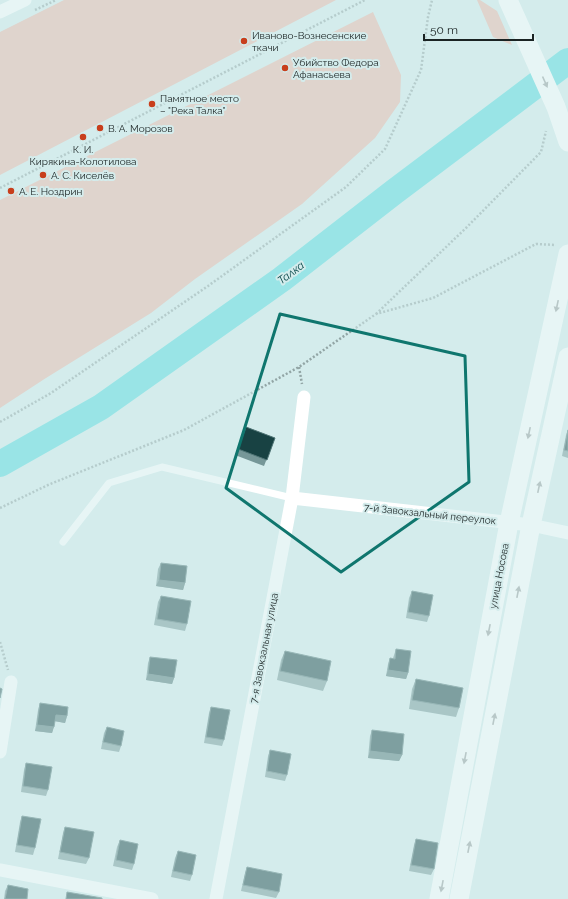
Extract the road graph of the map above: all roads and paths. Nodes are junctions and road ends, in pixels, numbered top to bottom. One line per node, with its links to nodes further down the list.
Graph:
1 (25, 0): 6 (street)
2 (364, 0): 11 (path)
3 (432, 0): 17 (path)
4 (508, 0): 7 (main road)
5 (523, 0): 7 (main road)
6 (0, 12)
7 (540, 54): 8 (main road)
8 (564, 104): 10 (main road)
9 (548, 125): 13 (path)
10 (568, 142)
11 (0, 188)
12 (562, 250): 13 (path); 20 (main road, улица Носова, one-way to 20)
13 (376, 314): 15 (path)
14 (568, 357): 21 (main road, one-way to 14)
15 (299, 367): 16 (path); 19 (path)
16 (304, 397): 18 (street, 7-я Завокзальная улица)
17 (0, 422)
18 (292, 498): 20 (street, 7-й Завокзальный переулок); 23 (lane); 29 (street, 7-я Завокзальная улица)
19 (0, 508)
20 (509, 523): 21 (street, 7-й Завокзальный переулок); 30 (main road, улица Носова, one-way to 30)
21 (531, 525): 22 (street, 7-й Завокзальный переулок); 31 (main road, one-way to 21)
22 (568, 533)
23 (63, 542)
24 (0, 642): 25 (path)
25 (11, 682): 26 (street)
26 (0, 752)
27 (0, 870): 28 (street)
28 (152, 899)
29 (216, 899)
30 (439, 899)
31 (459, 899)

